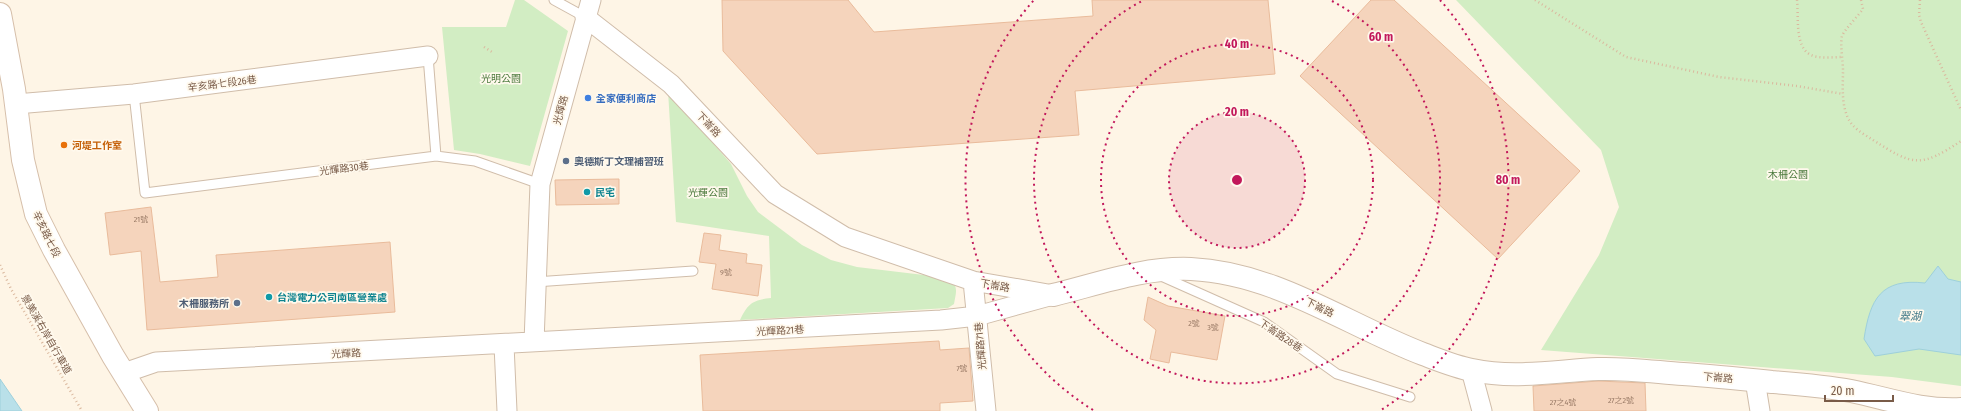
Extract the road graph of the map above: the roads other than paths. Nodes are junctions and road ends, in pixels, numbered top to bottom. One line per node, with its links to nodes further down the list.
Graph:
1 (554, 0): 2 (lane)
2 (588, 8): 8 (street, 光輝路); 11 (street, 下崙路)
3 (0, 14): 6 (street, 辛亥路七段)
4 (428, 56): 5 (street, 辛亥路七段26巷); 7 (lane)
5 (134, 94): 6 (street, 辛亥路七段26巷); 7 (lane, 光輝路30巷)
6 (16, 104): 18 (street, 辛亥路七段)
7 (436, 156): 8 (lane, 光輝路30巷)
8 (540, 184): 12 (street, 光輝路)
9 (693, 271): 12 (lane)
10 (1151, 271): 13 (street, 下崙路); 17 (street, 下崙路); 20 (lane, 下崙路28巷)
11 (973, 281): 13 (street, 下崙路); 14 (street, 光輝路71巷)
12 (536, 282): 15 (street, 光輝路)
13 (1053, 295): 14 (street, 光輝路21巷)
14 (977, 316): 15 (street, 光輝路21巷); 24 (street, 光輝路71巷)
15 (534, 342): 16 (street, 光輝路21巷)
16 (504, 345): 18 (street, 光輝路); 23 (street)
17 (1472, 370): 19 (street, 下崙路); 25 (street)
18 (124, 373): 22 (street, 辛亥路七段)
19 (1755, 380): 21 (street, 下崙路); 26 (street)
20 (1410, 397)
21 (1961, 409)
22 (147, 411)
23 (508, 411)
24 (986, 411)
25 (1482, 411)
26 (1760, 411)

